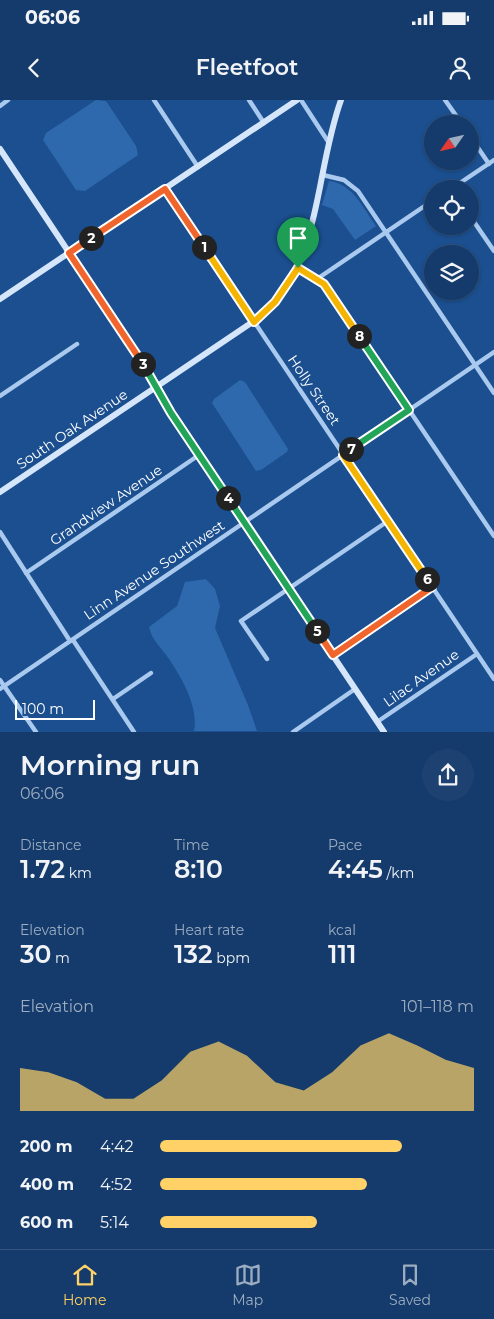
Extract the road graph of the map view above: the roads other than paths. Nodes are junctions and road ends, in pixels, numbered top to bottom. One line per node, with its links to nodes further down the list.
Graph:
1 (8, 100): 8 (street)
2 (154, 100): 16 (street)
3 (249, 100): 10 (street)
4 (298, 100): 10 (street)
5 (302, 100): 11 (street)
6 (341, 100): 11 (street, South Oak Avenue)
7 (446, 100): 9 (street)
8 (0, 106)
9 (456, 115)
10 (264, 123): 16 (street)
11 (329, 143): 17 (street, South Oak Avenue)
12 (0, 149): 24 (street)
13 (479, 149): 15 (street)
14 (494, 160): 15 (street)
15 (489, 164): 18 (street)
16 (198, 167): 19 (street)
17 (323, 175): 22 (street); 25 (street, South Oak Avenue)
18 (465, 180)
19 (165, 189): 24 (street); 28 (street, Holly Street)
20 (424, 207): 22 (street)
21 (479, 229): 23 (street)
22 (386, 233): 26 (street); 31 (street)
23 (494, 251)
24 (69, 253): 27 (street); 32 (street)
25 (298, 268): 26 (street); 28 (street, South Oak Avenue)
26 (317, 278): 35 (street)
27 (0, 299)
28 (254, 322): 32 (street, South Oak Avenue); 37 (street, Holly Street)
29 (77, 344): 34 (street)
30 (494, 352): 31 (street, Linn Avenue Southwest)
31 (475, 365): 33 (street); 35 (street, Linn Avenue Southwest)
32 (156, 388): 36 (street); 38 (street, South Oak Avenue)
33 (494, 393)
34 (0, 396)
35 (409, 410): 37 (street, Linn Avenue Southwest); 42 (street)
36 (199, 455): 40 (street); 43 (street, Grandview Avenue)
37 (343, 455): 39 (street, Holly Street); 40 (street, Linn Avenue Southwest)
38 (0, 492)
39 (388, 521): 44 (street, Holly Street); 45 (street)
40 (244, 522): 45 (street); 46 (street, Linn Avenue Southwest)
41 (0, 532): 43 (street)
42 (494, 536)
43 (26, 573): 46 (street)
44 (432, 587): 47 (street, Holly Street); 48 (street)
45 (288, 589): 48 (street); 49 (street)
46 (71, 640): 53 (street, Linn Avenue Southwest); 55 (street)
47 (477, 654): 51 (street, Holly Street); 56 (street, Lilac Avenue)
48 (333, 655): 54 (street)
49 (267, 659)
50 (151, 673): 55 (street)
51 (494, 679)
52 (0, 680): 53 (street)
53 (2, 688): 57 (street)
54 (355, 689): 56 (street); 59 (street)
55 (113, 699): 58 (street)
56 (377, 722): 60 (street)
57 (36, 732)
58 (134, 732)
59 (292, 732)
60 (384, 732)

